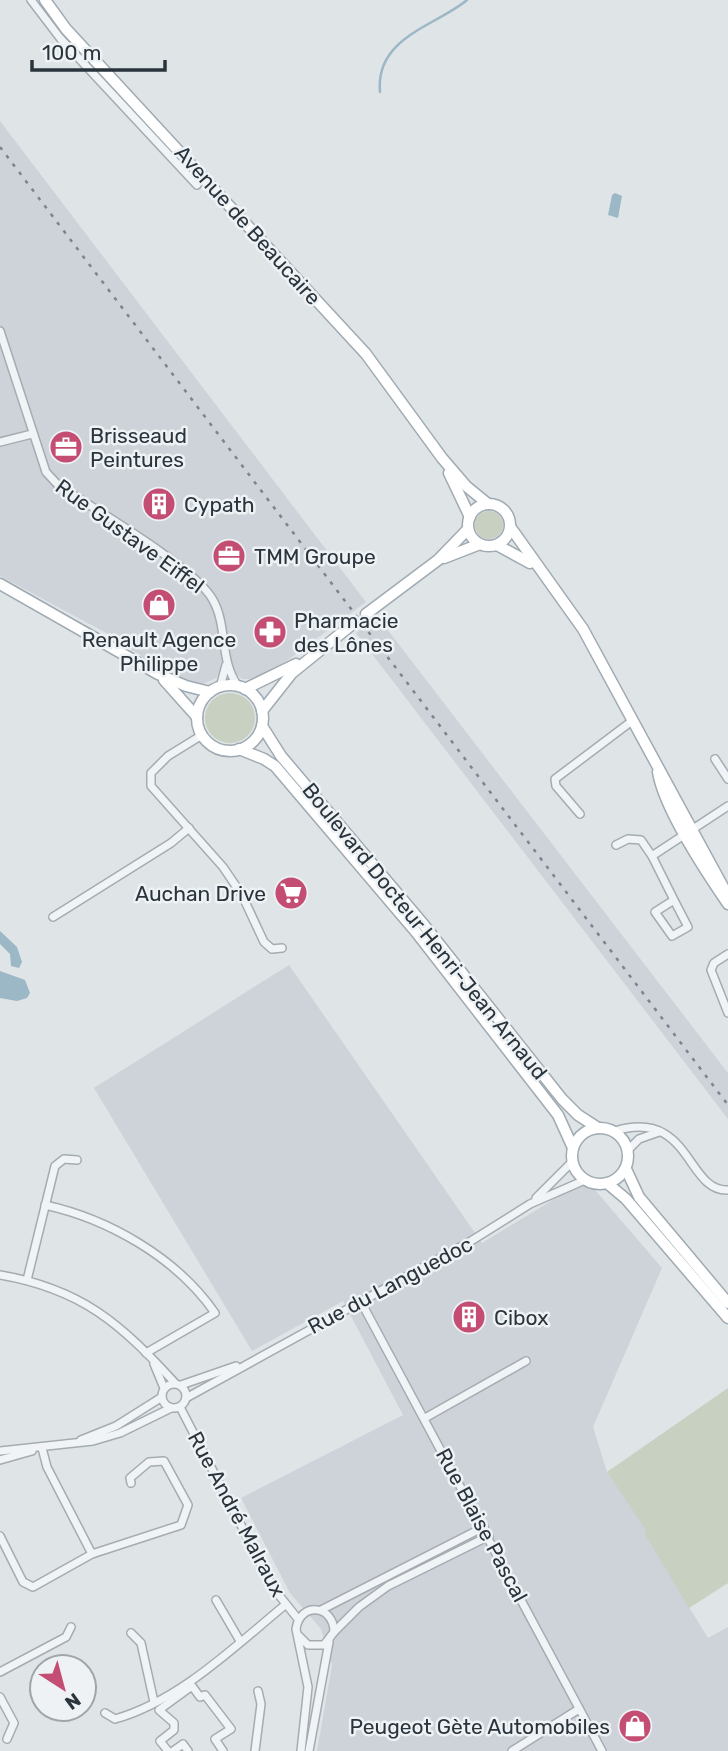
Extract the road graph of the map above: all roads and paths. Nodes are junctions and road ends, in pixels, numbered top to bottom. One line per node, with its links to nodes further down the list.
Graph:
1 (31, 0): 3 (street, Avenue de Beaucaire)
2 (45, 0): 7 (main road, Avenue de Beaucaire)
3 (197, 185)
4 (0, 331): 5 (street, Rue Gustave Eiffel)
5 (32, 434): 6 (street); 19 (street, Rue Gustave Eiffel)
6 (0, 442)
7 (442, 458): 8 (main road, Avenue de Beaucaire); 9 (main road, Avenue de Beaucaire)
8 (488, 504): 9 (main road); 10 (main road)
9 (469, 523): 11 (main road); 13 (main road)
10 (510, 528): 12 (main road); 14 (main road)
11 (480, 544): 12 (main road); 13 (main road)
12 (497, 545): 14 (main road)
13 (438, 560): 16 (main road)
14 (538, 569): 25 (main road)
15 (0, 584): 20 (main road)
16 (366, 614)
17 (355, 622): 18 (main road)
18 (307, 658): 21 (main road); 23 (main road)
19 (226, 664): 21 (street, Rue Gustave Eiffel); 22 (street, Rue Gustave Eiffel)
20 (158, 674): 22 (main road); 24 (main road)
21 (242, 687): 22 (main road); 23 (main road)
22 (215, 689): 24 (main road)
23 (262, 712): 26 (main road)
24 (197, 717): 27 (main road)
25 (632, 721): 32 (street); 34 (main road)
26 (262, 726): 28 (main road); 44 (main road, Boulevard Docteur Henri-Jean Arnaud)
27 (202, 735): 28 (main road); 33 (street)
28 (239, 749): 47 (main road, Boulevard Docteur Henri-Jean Arnaud)
29 (715, 759): 30 (street)
30 (728, 779)
31 (728, 806): 34 (street)
32 (580, 814)
33 (189, 828): 40 (street); 41 (street)
34 (690, 831): 36 (street); 37 (main road); 39 (main road)
35 (616, 845): 36 (street)
36 (652, 856): 38 (street)
37 (728, 896)
38 (674, 900): 38 (street)
39 (728, 904)
40 (53, 917)
41 (282, 948)
42 (728, 954): 43 (street)
43 (728, 1013)
44 (598, 1128): 45 (main road); 47 (main road)
45 (615, 1131): 46 (street); 48 (main road)
46 (659, 1132): 48 (street); 54 (street)
47 (573, 1148): 50 (main road)
48 (628, 1150): 51 (main road)
49 (77, 1160): 56 (street)
50 (572, 1162): 52 (main road); 55 (street, Rue du Languedoc)
51 (625, 1168): 53 (main road); 60 (main road)
52 (585, 1180): 53 (main road); 55 (street, Rue du Languedoc)
53 (607, 1183): 61 (main road)
54 (728, 1190)
55 (530, 1204): 59 (street, Rue du Languedoc)
56 (45, 1205): 58 (street); 62 (street)
57 (0, 1275): 58 (street)
58 (27, 1280): 62 (street)
59 (360, 1300): 65 (street, Rue du Languedoc); 72 (street, Rue Blaise Pascal)
60 (728, 1303)
61 (728, 1318)
62 (146, 1353): 63 (street)
63 (152, 1360): 66 (street); 67 (street)
64 (526, 1361): 72 (street)
65 (247, 1363): 66 (street, Rue du Languedoc); 69 (street, Rue du Languedoc)
66 (178, 1384): 67 (street); 69 (street)
67 (164, 1388): 68 (street)
68 (162, 1397): 71 (street); 73 (street)
69 (186, 1398): 70 (street)
70 (180, 1407): 71 (street); 83 (street, Rue André Malraux)
71 (171, 1408): 73 (street)
72 (425, 1418): 78 (street, Rue Blaise Pascal)
73 (74, 1443): 74 (street)
74 (42, 1448): 75 (street); 76 (street); 81 (street)
75 (0, 1451)
76 (0, 1460)
77 (131, 1483): 81 (street)
78 (484, 1527): 80 (street, Rue Blaise Pascal); 84 (street)
79 (0, 1535): 81 (street)
80 (489, 1536): 87 (street); 96 (street, Rue Blaise Pascal)
81 (92, 1554)
82 (216, 1600): 90 (street)
83 (285, 1605): 85 (street, Rue André Malraux); 90 (street)
84 (321, 1609): 85 (street); 87 (street)
85 (298, 1619): 89 (street)
86 (71, 1627): 92 (street)
87 (334, 1632): 91 (street)
88 (131, 1633): 95 (street)
89 (298, 1636): 91 (street); 103 (street)
90 (240, 1641): 95 (street)
91 (329, 1642): 104 (street)
92 (0, 1672)
93 (258, 1691): 102 (street)
94 (0, 1697): 98 (street)
95 (154, 1702): 97 (street)
96 (579, 1709): 105 (street); 106 (street, Rue Blaise Pascal)
97 (105, 1713)
98 (7, 1739)
99 (170, 1751): 100 (street); 101 (street)
100 (188, 1751)
101 (223, 1751)
102 (255, 1751)
103 (302, 1751)
104 (309, 1751)
105 (512, 1751)
106 (602, 1751)

